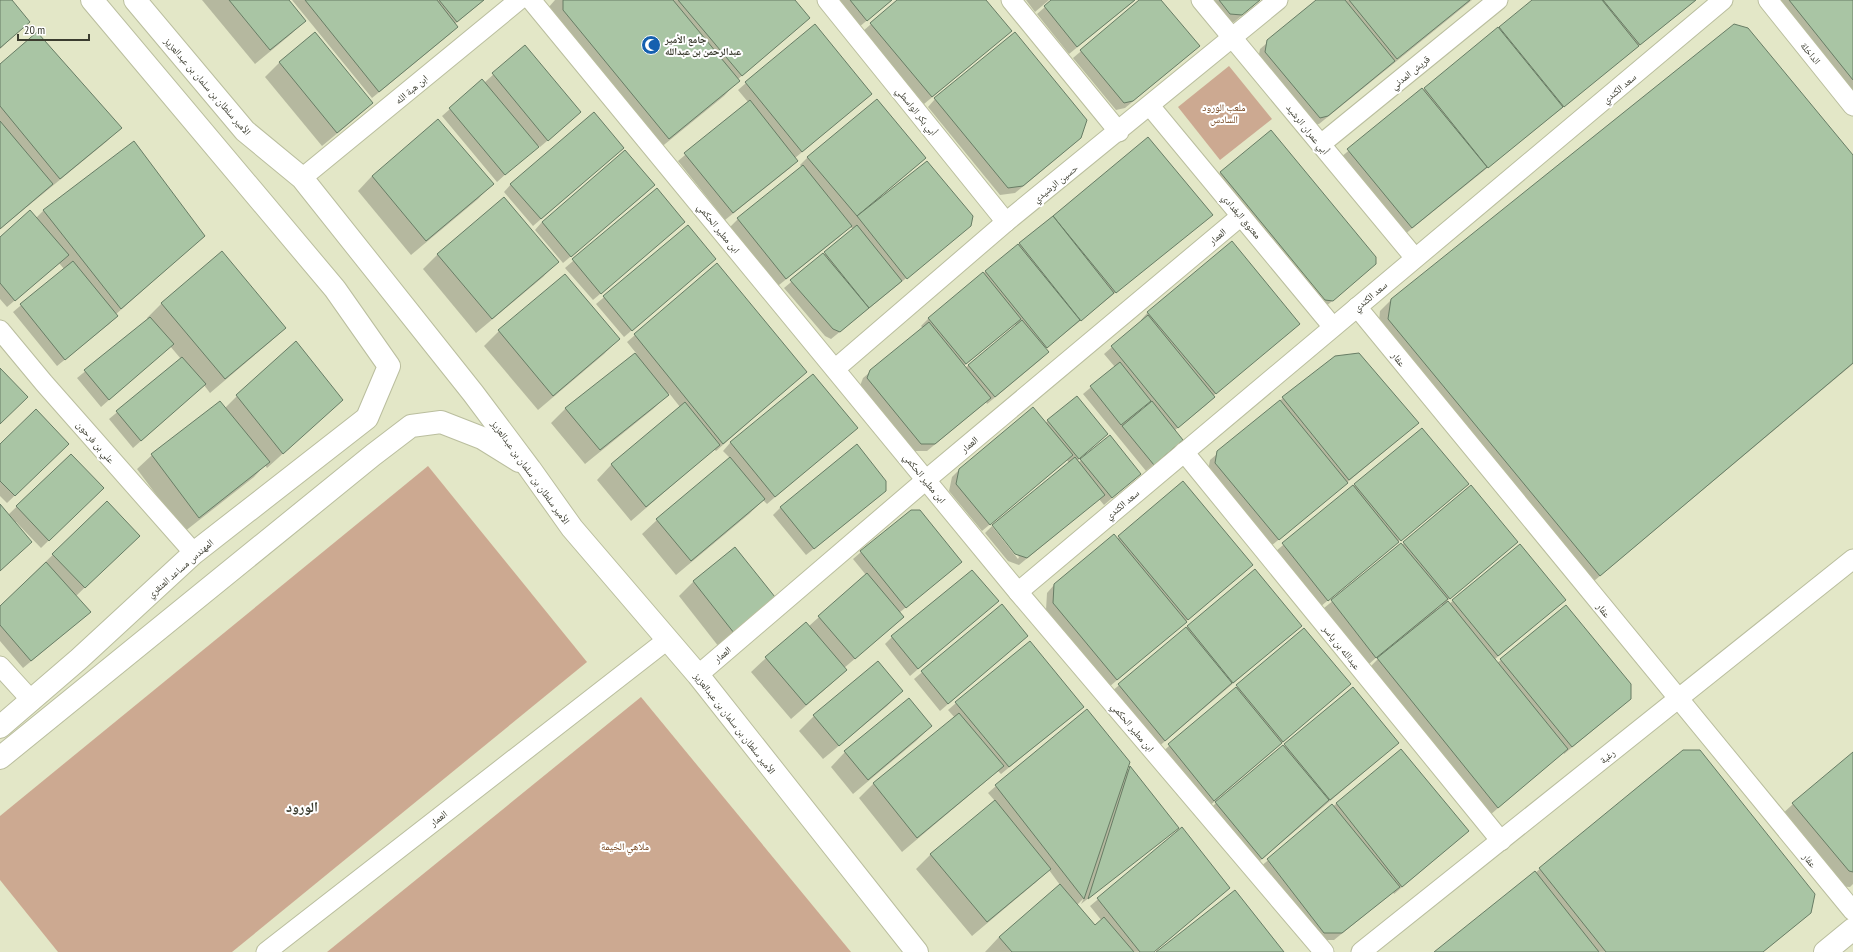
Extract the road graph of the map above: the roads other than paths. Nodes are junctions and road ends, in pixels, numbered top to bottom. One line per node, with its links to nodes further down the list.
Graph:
1 (92, 0): 16 (street)
2 (135, 0): 13 (street, الأمير سلطان بن سلمان بن عبدالعزيز)
3 (519, 0): 21 (street, ابن هبة الله)
4 (531, 0): 28 (street, ابن مطير الحكمي)
5 (827, 0): 23 (street, أبي بكر الواسطي)
6 (1011, 0): 18 (street)
7 (1201, 0): 12 (street, أبي عمران الرشيد)
8 (1278, 0): 12 (street, حسين الرشيدي)
9 (1498, 0): 19 (street, قريش المدني)
10 (1723, 0): 24 (street, سعد الكندي)
11 (1768, 0): 15 (street, الداخلة)
12 (1233, 37): 14 (street, حسين الرشيدي); 19 (street, أبي عمران الرشيد)
13 (207, 86): 16 (street); 17 (street, الأمير سلطان بن سلمان بن عبدالعزيز)
14 (1150, 106): 18 (street, حسين الرشيدي); 22 (street, معتوق البغدادي)
15 (1853, 106)
16 (184, 109): 20 (street)
17 (245, 131): 20 (street); 21 (street, الأمير سلطان بن سلمان بن عبدالعزيز)
18 (1119, 132): 23 (street, حسين الرشيدي)
19 (1321, 144): 24 (street, أبي عمران الرشيد)
20 (226, 158): 32 (street, المهندس مساعد العنقري)
21 (302, 178): 30 (street, الأمير سلطان بن سلمان بن عبدالعزيز)
22 (1241, 216): 26 (street, معتوق البغدادي); 31 (street, العمار)
23 (1006, 222): 28 (street, حسين الرشيدي)
24 (1415, 258): 25 (street, سعد الكندي)
25 (1357, 307): 26 (street, سعد الكندي); 38 (street, عفار)
26 (1334, 327): 29 (street, سعد الكندي)
27 (0, 330): 32 (street, علي بن فرحون)
28 (835, 369): 31 (street, ابن مطير الحكمي)
29 (1184, 452): 34 (street, سعد الكندي); 42 (street, عبدالله بن ياسر)
30 (530, 468): 35 (street, الأمير سلطان بن سلمان بن عبدالعزيز); 41 (street)
31 (927, 479): 34 (street, ابن مطير الحكمي); 37 (street, العمار)
32 (194, 554): 39 (street, المهندس مساعد العنقري)
33 (1853, 560): 38 (street, رغبة)
34 (1018, 592): 47 (street, ابن مطير الحكمي)
35 (667, 640): 37 (street, الأمير سلطان بن سلمان بن عبدالعزيز); 45 (street, العمار)
36 (0, 666): 39 (street)
37 (698, 675): 46 (street, الأمير سلطان بن سلمان بن عبدالعزيز)
38 (1678, 700): 42 (street, رغبة); 43 (street, عفار)
39 (32, 701): 40 (street, المهندس مساعد العنقري)
40 (0, 727)
41 (0, 758)
42 (1501, 841): 48 (street, رغبة)
43 (1853, 912)
44 (1853, 929): 49 (street)
45 (266, 952)
46 (917, 952)
47 (1324, 952)
48 (1361, 952)
49 (1825, 952)

